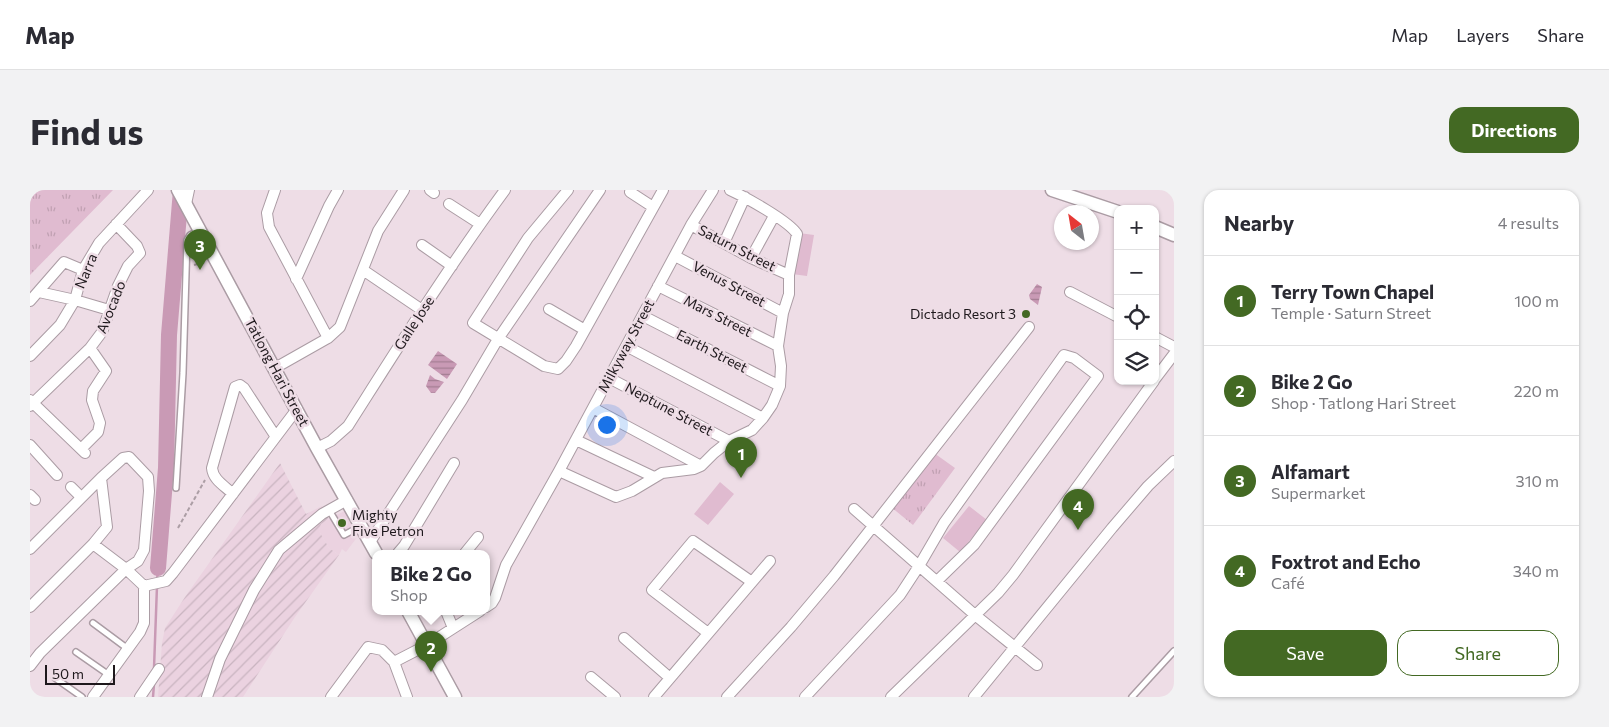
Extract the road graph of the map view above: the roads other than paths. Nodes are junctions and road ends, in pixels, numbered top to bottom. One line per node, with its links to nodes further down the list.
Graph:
1 (148, 190): 19 (street, Narra)
2 (275, 190): 33 (street)
3 (338, 190): 33 (street)
4 (404, 190): 31 (street)
5 (505, 190): 20 (street, Galle Jose)
6 (568, 190): 48 (street)
7 (600, 190): 48 (street)
8 (663, 190): 16 (street)
9 (713, 190): 21 (street, Milkyway Street)
10 (730, 190): 14 (street)
11 (1052, 190): 17 (street)
12 (630, 192): 16 (street)
13 (184, 195): 23 (street, Tatlong Hari Street)
14 (745, 198): 18 (street); 25 (street)
15 (449, 204): 20 (street)
16 (653, 207): 46 (street)
17 (1114, 211)
18 (774, 216): 28 (street); 32 (street)
19 (116, 224): 30 (street, Narra); 40 (street, Avocado)
20 (480, 224): 29 (street, Galle Jose)
21 (691, 225): 25 (street, Saturn Street); 27 (street, Milkyway Street)
22 (1159, 229): 24 (street)
23 (200, 230): 56 (street, Tatlong Hari Street); 78 (lane)
24 (1174, 235)
25 (724, 243): 28 (street, Saturn Street)
26 (422, 245): 29 (street)
27 (675, 256): 34 (street, Milkyway Street); 42 (street, Venus Street)
28 (751, 258): 32 (street, Saturn Street)
29 (452, 266): 41 (street, Galle Jose)
30 (83, 270): 35 (street); 37 (street, Narra)
31 (363, 270): 41 (street); 47 (street)
32 (789, 275): 42 (street, Saturn Street)
33 (296, 280): 47 (street)
34 (658, 286): 44 (street, Milkyway Street); 51 (street, Mars Street)
35 (39, 292): 37 (street); 38 (street)
36 (1070, 292): 43 (street)
37 (75, 300): 40 (street); 55 (street, Narra)
38 (30, 301)
39 (549, 309): 46 (street)
40 (109, 310): 53 (street, Avocado)
41 (422, 310): 69 (street, Galle Jose)
42 (783, 312): 51 (street, Saturn Street)
43 (1114, 315)
44 (643, 316): 50 (street, Milkyway Street); 60 (street, Earth Street)
45 (1029, 327): 85 (street)
46 (585, 330): 48 (street)
47 (328, 338): 56 (street)
48 (498, 339): 87 (street)
49 (1159, 339): 52 (street)
50 (626, 346): 58 (street, Milkyway Street); 64 (street)
51 (778, 346): 60 (street, Saturn Street)
52 (1174, 347)
53 (90, 348): 61 (street, Avocado); 61 (street)
54 (1174, 354): 57 (street)
55 (30, 356)
56 (275, 368): 63 (street, Tatlong Hari Street)
57 (1159, 375)
58 (609, 378): 62 (street, Milkyway Street); 67 (street, Neptune Street)
59 (1151, 385): 104 (street)
60 (780, 386): 64 (street, Saturn Street)
61 (31, 403)
62 (592, 408): 66 (street, Milkyway Street); 72 (street)
63 (297, 409): 65 (street); 69 (street, Tatlong Hari Street)
64 (763, 418): 67 (street, Saturn Street)
65 (276, 437): 79 (street); 79 (street)
66 (576, 440): 73 (street, Milkyway Street); 75 (street)
67 (729, 441): 72 (street, Saturn Street)
68 (30, 445): 74 (street)
69 (318, 448): 81 (street, Tatlong Hari Street)
70 (1174, 461): 110 (street)
71 (454, 463): 91 (street)
72 (701, 466): 75 (street)
73 (559, 471): 75 (street); 99 (street, Milkyway Street)
74 (57, 475)
75 (654, 477)
76 (101, 478): 80 (street); 88 (street); 95 (street)
77 (71, 487): 80 (street)
78 (176, 488)
79 (233, 494): 98 (street)
80 (81, 497): 89 (street)
81 (348, 500): 83 (street); 84 (street, Tatlong Hari Street)
82 (854, 509): 85 (street)
83 (329, 510): 84 (lane); 125 (street)
84 (361, 525): 87 (street, Tatlong Hari Street)
85 (873, 525): 94 (street); 131 (street)
86 (478, 537): 92 (street)
87 (370, 542): 90 (street, Tatlong Hari Street)
88 (93, 544): 95 (street); 100 (street)
89 (30, 550)
90 (374, 550)
91 (401, 550)
92 (468, 550)
93 (770, 561): 97 (street)
94 (919, 566): 96 (street); 96 (street); 132 (street)
95 (126, 569): 98 (street); 116 (street)
96 (937, 581): 104 (street)
97 (752, 582): 107 (street); 107 (street)
98 (147, 586): 111 (street)
99 (490, 605)
100 (30, 607)
101 (410, 615): 109 (street)
102 (448, 615): 106 (street)
103 (474, 615): 106 (street)
104 (975, 615): 110 (street); 133 (street)
105 (93, 623): 111 (lane)
106 (454, 628): 109 (street)
107 (708, 634): 121 (street)
108 (624, 638): 121 (street)
109 (427, 645): 114 (street); 128 (street)
110 (1015, 647): 115 (street); 134 (street)
111 (128, 649): 118 (street)
112 (1174, 651): 135 (lane)
113 (76, 652): 118 (lane)
114 (394, 662): 126 (street); 127 (street)
115 (1036, 664)
116 (30, 666)
117 (159, 669): 124 (street)
118 (109, 675): 123 (street)
119 (590, 677): 129 (street)
120 (55, 678): 122 (lane)
121 (670, 678): 130 (street)
122 (82, 697)
123 (93, 697)
124 (140, 697)
125 (207, 697)
126 (331, 697)
127 (407, 697)
128 (455, 697)
129 (615, 697)
130 (654, 697)
131 (727, 697)
132 (805, 697)
133 (891, 697)
134 (974, 697)
135 (1132, 697)

